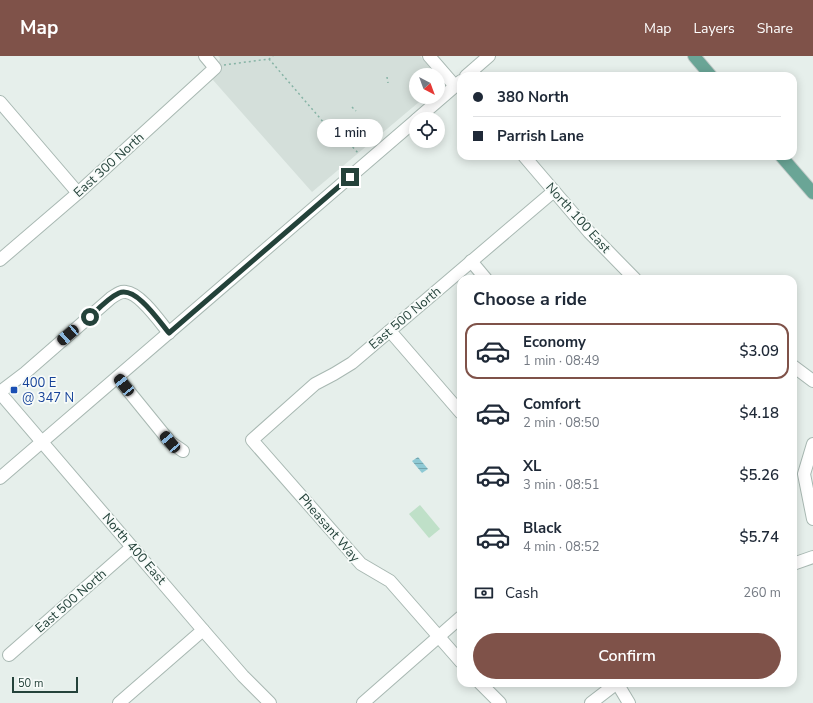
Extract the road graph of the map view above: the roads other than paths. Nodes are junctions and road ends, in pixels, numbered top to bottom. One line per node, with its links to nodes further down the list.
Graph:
1 (205, 56): 15 (street, East 300 North)
2 (428, 56): 7 (street)
3 (490, 56): 5 (street)
4 (694, 56): 6 (main road)
5 (471, 72)
6 (708, 72)
7 (457, 78)
8 (457, 85): 10 (street)
9 (0, 102): 15 (street)
10 (426, 112)
11 (409, 127): 22 (street)
12 (527, 160): 14 (street, North 100 East)
13 (784, 160): 16 (main road)
14 (554, 191): 18 (street, East 500 North); 20 (street, North 100 East)
15 (78, 193): 17 (street, East 300 North)
16 (813, 193)
17 (0, 260)
18 (471, 261): 19 (street); 21 (street, East 500 North)
19 (483, 275)
20 (631, 275)
21 (390, 330): 27 (street); 28 (street, East 500 North)
22 (169, 333): 24 (street); 26 (street)
23 (797, 368): 25 (street)
24 (118, 378): 29 (street); 31 (street)
25 (813, 381)
26 (0, 392): 29 (street, North 400 East)
27 (457, 407)
28 (252, 440): 40 (street, Pheasant Way)
29 (42, 442): 33 (street); 35 (street, North 400 East)
30 (813, 444): 32 (street)
31 (183, 451)
32 (799, 474): 34 (street)
33 (0, 478)
34 (813, 520)
35 (132, 547): 39 (street, North 400 East); 41 (street, East 500 North)
36 (813, 557): 37 (street)
37 (797, 563)
38 (457, 620): 40 (street)
39 (203, 630): 46 (street); 47 (street, North 400 East)
40 (439, 636): 42 (street, Pheasant Way); 48 (street)
41 (10, 655)
42 (457, 657)
43 (484, 687): 49 (street)
44 (612, 687): 50 (street)
45 (619, 687): 51 (street)
46 (119, 703)
47 (270, 703)
48 (363, 703)
49 (500, 703)
50 (591, 703)
51 (629, 703)

